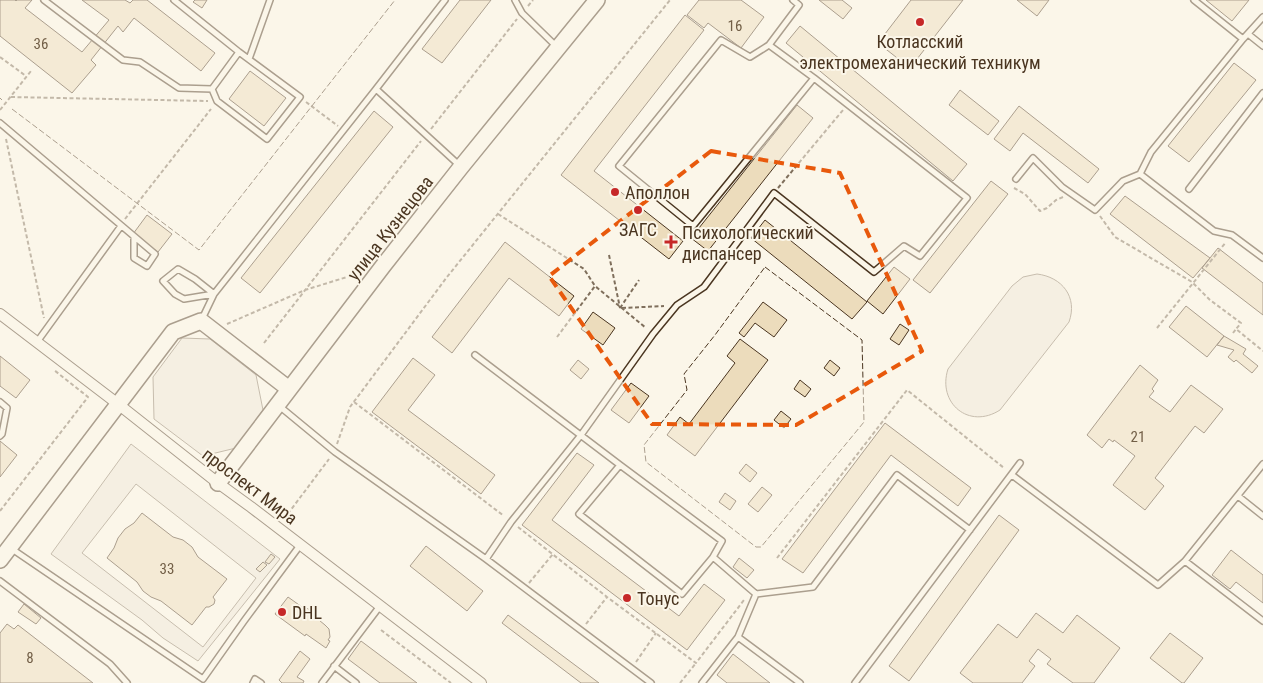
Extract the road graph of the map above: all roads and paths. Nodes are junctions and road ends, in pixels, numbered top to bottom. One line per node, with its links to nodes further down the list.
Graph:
1 (44, 0): 24 (lane)
2 (174, 0): 18 (lane)
3 (270, 0): 20 (lane)
4 (445, 0): 25 (lane)
5 (515, 0): 11 (lane)
6 (533, 0): 11 (path)
7 (597, 0): 17 (street, улица Кузнецова)
8 (670, 0): 43 (path)
9 (793, 0): 15 (lane)
10 (1194, 0): 14 (lane)
11 (522, 13): 17 (lane); 34 (path)
12 (1263, 17): 13 (lane)
13 (1248, 34): 14 (lane); 16 (lane)
14 (1243, 39): 36 (lane)
15 (770, 45): 23 (lane); 23 (lane)
16 (1263, 46)
17 (558, 47): 35 (street, улица Кузнецова)
18 (239, 52): 20 (lane); 24 (lane)
19 (0, 56): 22 (path)
20 (248, 59): 28 (lane)
21 (31, 71): 22 (path)
22 (26, 77): 27 (path)
23 (814, 78): 30 (lane)
24 (212, 88): 29 (lane)
25 (376, 88): 33 (lane); 34 (lane)
26 (1263, 93): 39 (lane)
27 (11, 97): 29 (path); 31 (path)
28 (300, 97): 29 (lane); 33 (path)
29 (218, 101): 44 (path)
30 (847, 105): 40 (path); 40 (lane)
31 (0, 110)
32 (2, 124): 44 (lane); 61 (path)
33 (344, 130): 54 (lane)
34 (426, 135): 35 (lane); 53 (path)
35 (461, 167): 49 (street, улица Кузнецова)
36 (1140, 174): 42 (lane); 45 (lane)
37 (1016, 179): 42 (lane)
38 (1011, 187): 41 (path)
39 (1189, 189)
40 (774, 193): 55 (lane)
41 (1064, 198)
42 (1095, 210): 51 (path)
43 (498, 213): 52 (path); 73 (path)
44 (121, 226): 46 (lane); 61 (lane)
45 (1232, 234): 48 (lane); 51 (path)
46 (134, 237): 46 (lane)
47 (609, 255): 56 (path)
48 (1263, 258)
49 (383, 266): 53 (path); 71 (street, улица Кузнецова)
50 (639, 280): 56 (path)
51 (1194, 283): 59 (path); 60 (path)
52 (595, 286): 56 (path); 65 (path)
53 (304, 290): 62 (path); 67 (path)
54 (214, 294): 54 (lane); 58 (lane)
55 (677, 306): 56 (path); 64 (lane)
56 (620, 308): 64 (path)
57 (0, 314): 66 (street, проспект Мира)
58 (201, 321): 62 (street); 74 (street)
59 (1157, 328)
60 (1236, 329): 63 (path); 68 (path)
61 (47, 330): 66 (lane)
62 (214, 330): 71 (street)
63 (1233, 333)
64 (653, 334): 76 (lane)
65 (556, 337)
66 (38, 342): 74 (street, проспект Мира)
67 (264, 343)
68 (1263, 351)
69 (475, 355): 76 (lane)
70 (52, 368): 85 (path)
71 (289, 389): 75 (street, улица Кузнецова)
72 (0, 402): 77 (lane)
73 (354, 402): 78 (path); 87 (path)
74 (118, 404): 83 (street, проспект Мира); 91 (street)
75 (277, 405): 78 (lane); 83 (street, улица Кузнецова)
76 (581, 435): 81 (lane); 87 (lane)
77 (0, 436)
78 (335, 452): 88 (path); 95 (lane)
79 (1020, 463): 82 (lane)
80 (1263, 464): 84 (lane)
81 (620, 465): 93 (lane); 93 (lane)
82 (1012, 475): 89 (lane); 94 (path); 97 (lane)
83 (218, 483): 88 (street, проспект Мира)
84 (1238, 496): 86 (lane); 97 (lane)
85 (0, 511)
86 (1263, 516)
87 (511, 522): 92 (path); 95 (lane)
88 (278, 527): 90 (street, проспект Мира)
89 (970, 530): 101 (lane); 123 (lane)
90 (301, 544): 91 (lane); 103 (street, проспект Мира)
91 (10, 547): 96 (street)
92 (553, 554): 99 (path); 102 (path)
93 (713, 557): 100 (lane)
94 (777, 558)
95 (486, 559): 99 (lane)
96 (0, 560)
97 (1185, 562): 104 (lane)
98 (0, 581): 112 (lane)
99 (525, 588): 106 (lane)
100 (751, 590): 101 (lane); 109 (path)
101 (756, 594): 108 (lane)
102 (607, 597): 106 (path); 107 (path)
103 (380, 606): 110 (lane); 118 (street, проспект Мира)
104 (1263, 621)
105 (381, 630): 117 (path)
106 (581, 630): 111 (lane)
107 (656, 633): 109 (path); 111 (path)
108 (738, 637): 121 (lane); 122 (lane)
109 (696, 663): 120 (path)
110 (334, 666): 115 (lane); 116 (lane)
111 (632, 668): 119 (lane)
112 (127, 683)
113 (253, 683): 114 (lane)
114 (261, 683)
115 (322, 683)
116 (356, 683)
117 (451, 683)
118 (481, 683)
119 (651, 683)
120 (680, 683)
121 (702, 683)
122 (800, 683)
123 (855, 683)

